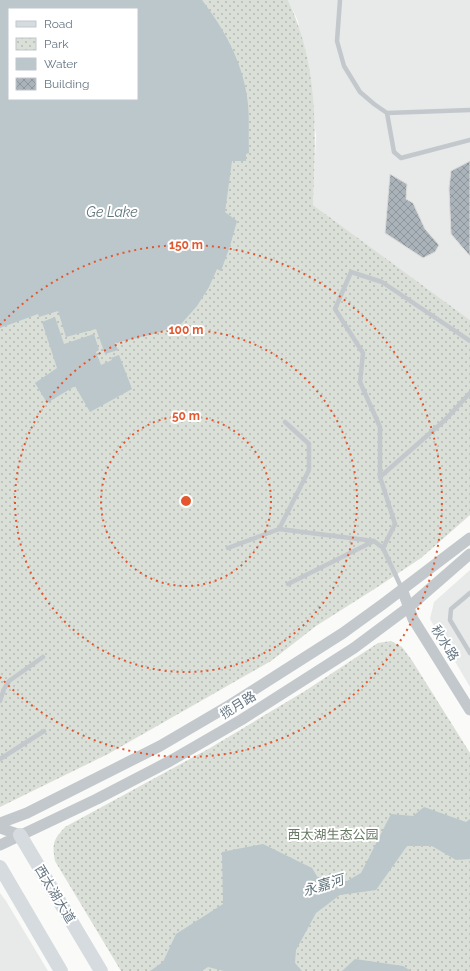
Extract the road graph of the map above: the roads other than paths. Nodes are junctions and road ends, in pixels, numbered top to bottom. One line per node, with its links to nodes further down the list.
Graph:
1 (340, 0): 3 (lane)
2 (470, 110): 3 (lane)
3 (387, 113): 4 (lane)
4 (470, 140)
5 (470, 341): 8 (lane)
6 (470, 393): 8 (lane)
7 (284, 422): 9 (lane)
8 (380, 477): 13 (lane)
9 (279, 529): 11 (lane); 12 (lane)
10 (470, 538): 16 (street, 揽月路)
11 (374, 541): 13 (lane); 15 (lane)
12 (228, 548)
13 (383, 548): 16 (lane)
14 (470, 554): 18 (street, 揽月路)
15 (288, 584)
16 (402, 589): 18 (street, 秋水路); 25 (street, 揽月路)
17 (470, 593): 19 (lane)
18 (409, 607): 22 (street, 秋水路); 27 (street, 揽月路)
19 (470, 653)
20 (43, 657): 21 (lane)
21 (0, 699)
22 (470, 710)
23 (44, 731): 24 (lane)
24 (0, 759)
25 (0, 823)
26 (0, 828): 27 (street)
27 (20, 835): 28 (street, 揽月路); 31 (main road, 西太湖大道)
28 (0, 845)
29 (0, 867): 30 (main road)
30 (62, 971)
31 (101, 971)

